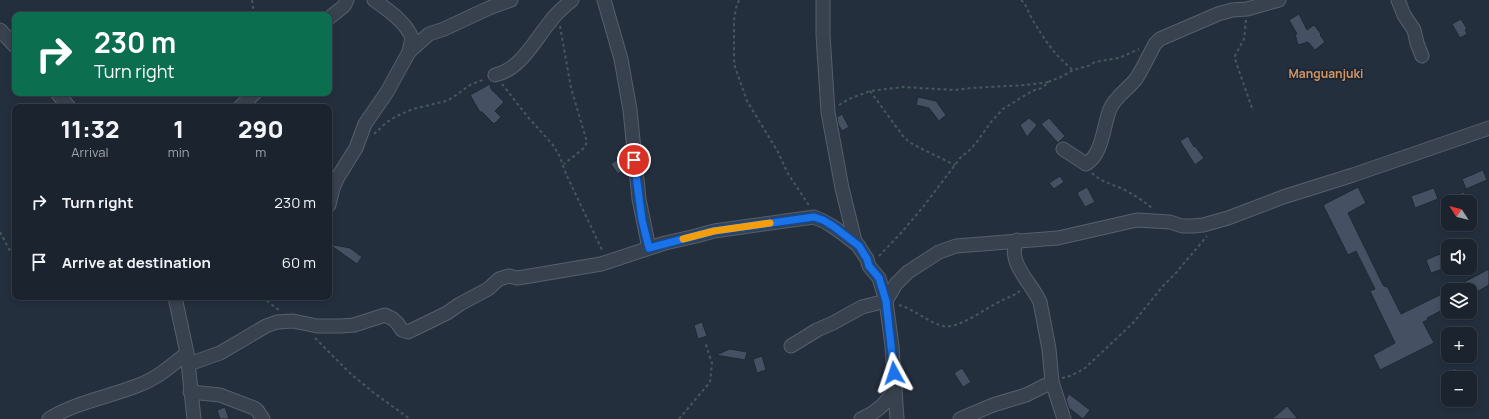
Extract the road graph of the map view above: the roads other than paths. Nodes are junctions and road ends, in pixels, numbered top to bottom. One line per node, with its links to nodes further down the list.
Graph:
1 (347, 0): 9 (street)
2 (374, 0): 12 (street)
3 (511, 0): 12 (street)
4 (572, 0): 14 (street)
5 (604, 0): 24 (street)
6 (823, 0): 23 (street)
7 (1398, 0): 13 (street)
8 (1273, 1): 20 (street)
9 (332, 16)
10 (0, 30): 11 (street)
11 (12, 43)
12 (409, 52): 21 (street)
13 (1422, 56)
14 (495, 75)
15 (60, 96): 17 (street)
16 (253, 96): 18 (street)
17 (66, 104)
18 (243, 104)
19 (1489, 128): 22 (street)
20 (1063, 149)
21 (332, 192)
22 (1017, 240): 26 (street); 29 (street)
23 (859, 246): 24 (street); 26 (street)
24 (649, 248): 28 (street)
25 (176, 300): 28 (street)
26 (886, 301): 27 (street); 30 (street)
27 (791, 346)
28 (188, 358): 31 (street); 32 (street)
29 (1053, 383): 37 (street); 38 (street)
30 (895, 389): 35 (street); 36 (street)
31 (190, 392): 33 (street); 34 (street)
32 (49, 419)
33 (194, 419)
34 (263, 419)
35 (861, 419)
36 (897, 419)
37 (960, 419)
38 (1064, 419)

